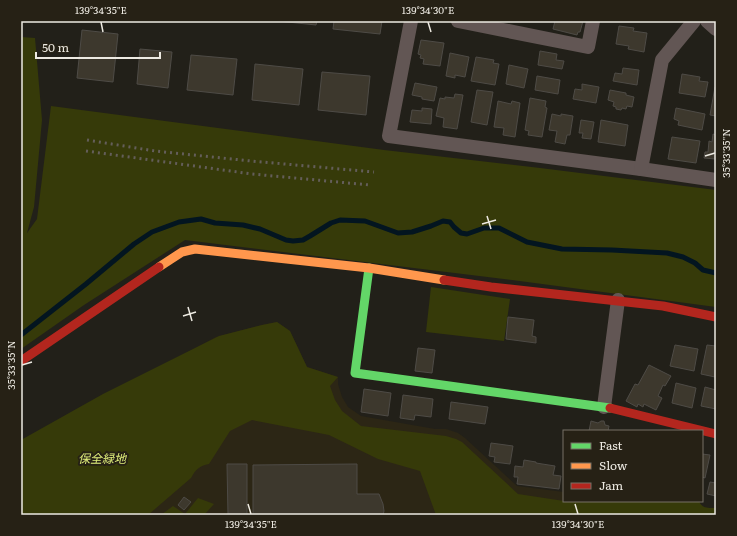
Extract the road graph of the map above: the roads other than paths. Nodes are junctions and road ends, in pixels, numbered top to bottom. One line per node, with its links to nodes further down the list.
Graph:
1 (411, 21): 7 (street)
2 (458, 21): 3 (street)
3 (593, 21)
4 (694, 21): 7 (street)
5 (707, 21): 6 (street)
6 (716, 29)
7 (641, 168): 8 (street)
8 (716, 180)
9 (368, 268): 10 (street); 12 (street); 13 (street)
10 (618, 300): 11 (street); 13 (street)
11 (716, 317)
12 (21, 361)
13 (604, 407): 14 (street)
14 (699, 430)
15 (703, 431): 16 (street)
16 (716, 434)

